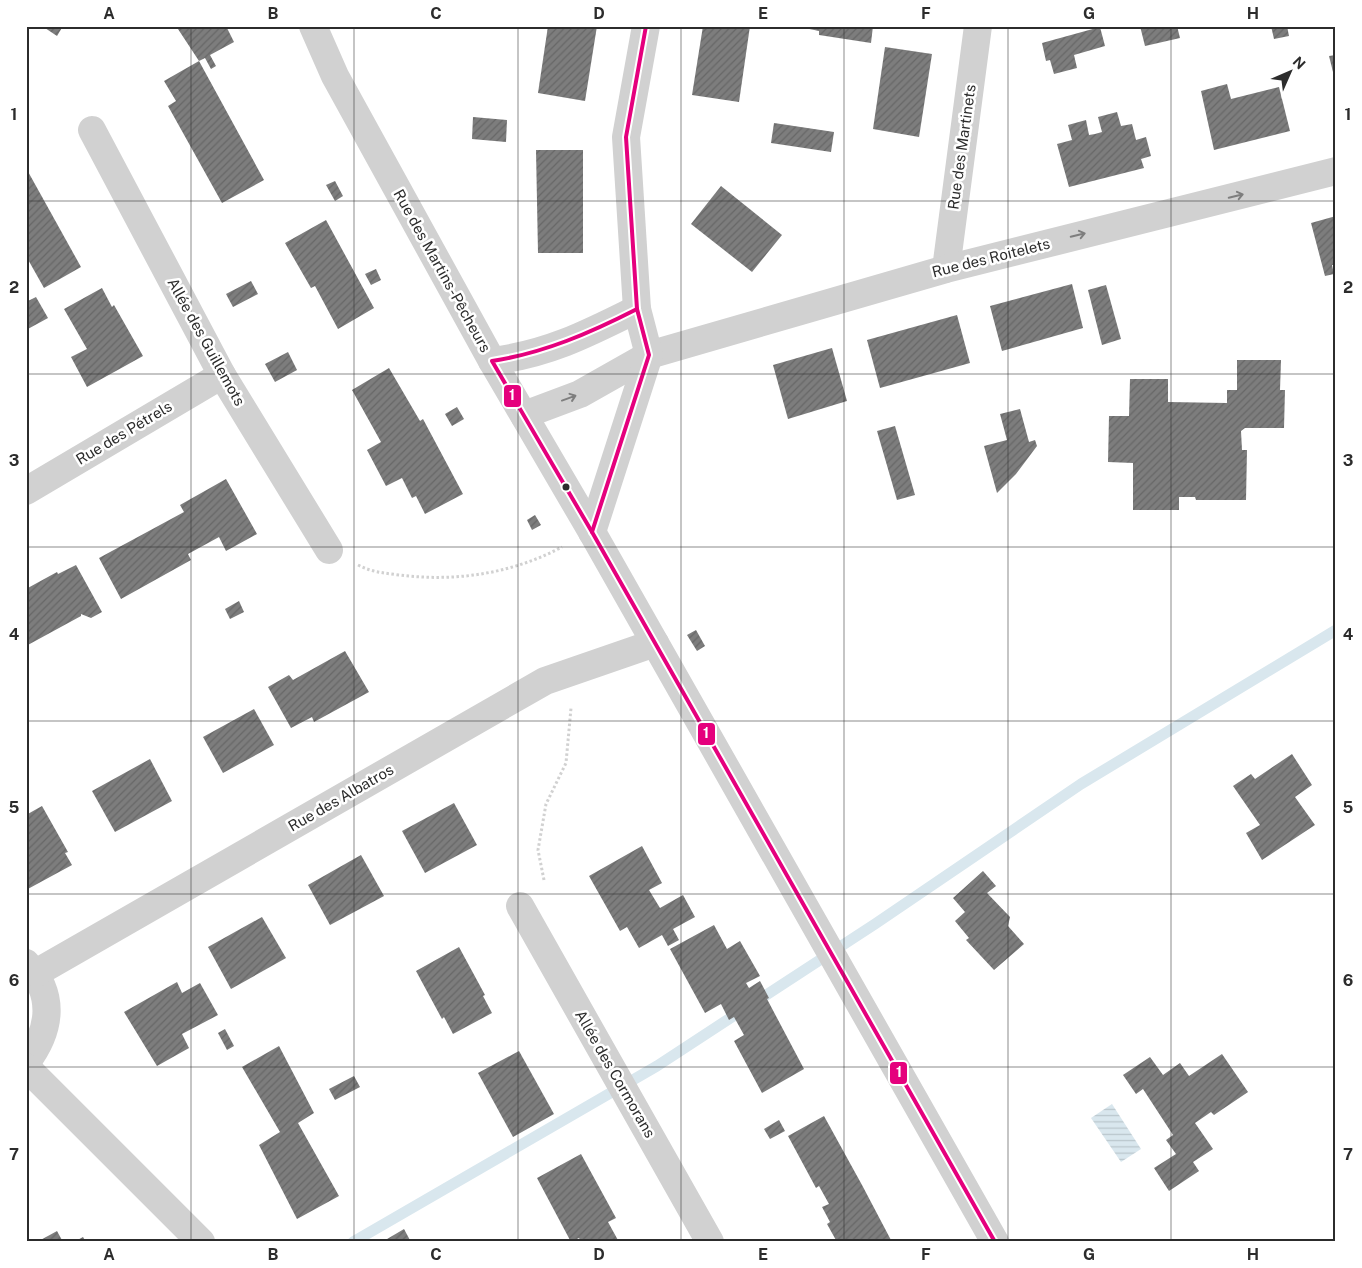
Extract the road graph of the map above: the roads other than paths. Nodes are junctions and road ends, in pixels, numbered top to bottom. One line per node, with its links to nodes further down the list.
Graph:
1 (314, 26): 9 (street, Rue des Martins-Pêcheurs)
2 (646, 26): 7 (street)
3 (978, 26): 6 (street, Rue des Martinets)
4 (92, 130): 10 (street, Allée des Guillemots)
5 (1336, 171): 6 (street, Rue des Roitelets, one-way to 5)
6 (946, 268): 8 (street, Rue des Roitelets)
7 (637, 309): 8 (street); 9 (street)
8 (648, 355): 11 (street, Rue des Roitelets, one-way to 8); 13 (street)
9 (492, 361): 11 (street, Rue des Martins-Pêcheurs)
10 (222, 376): 12 (street, Rue des Pétrels); 14 (street, Allée des Guillemots)
11 (524, 415): 13 (street, Rue des Martins-Pêcheurs)
12 (26, 491)
13 (592, 532): 15 (street, Rue des Martins-Pêcheurs)
14 (329, 550)
15 (655, 643): 17 (street, Rue des Albatros); 22 (street, Rue des Martins-Pêcheurs)
16 (520, 906): 21 (street, Allée des Cormorans)
17 (31, 968): 18 (street)
18 (26, 1063)
19 (26, 1067): 20 (street)
20 (201, 1242)
21 (710, 1242)
22 (995, 1242)

